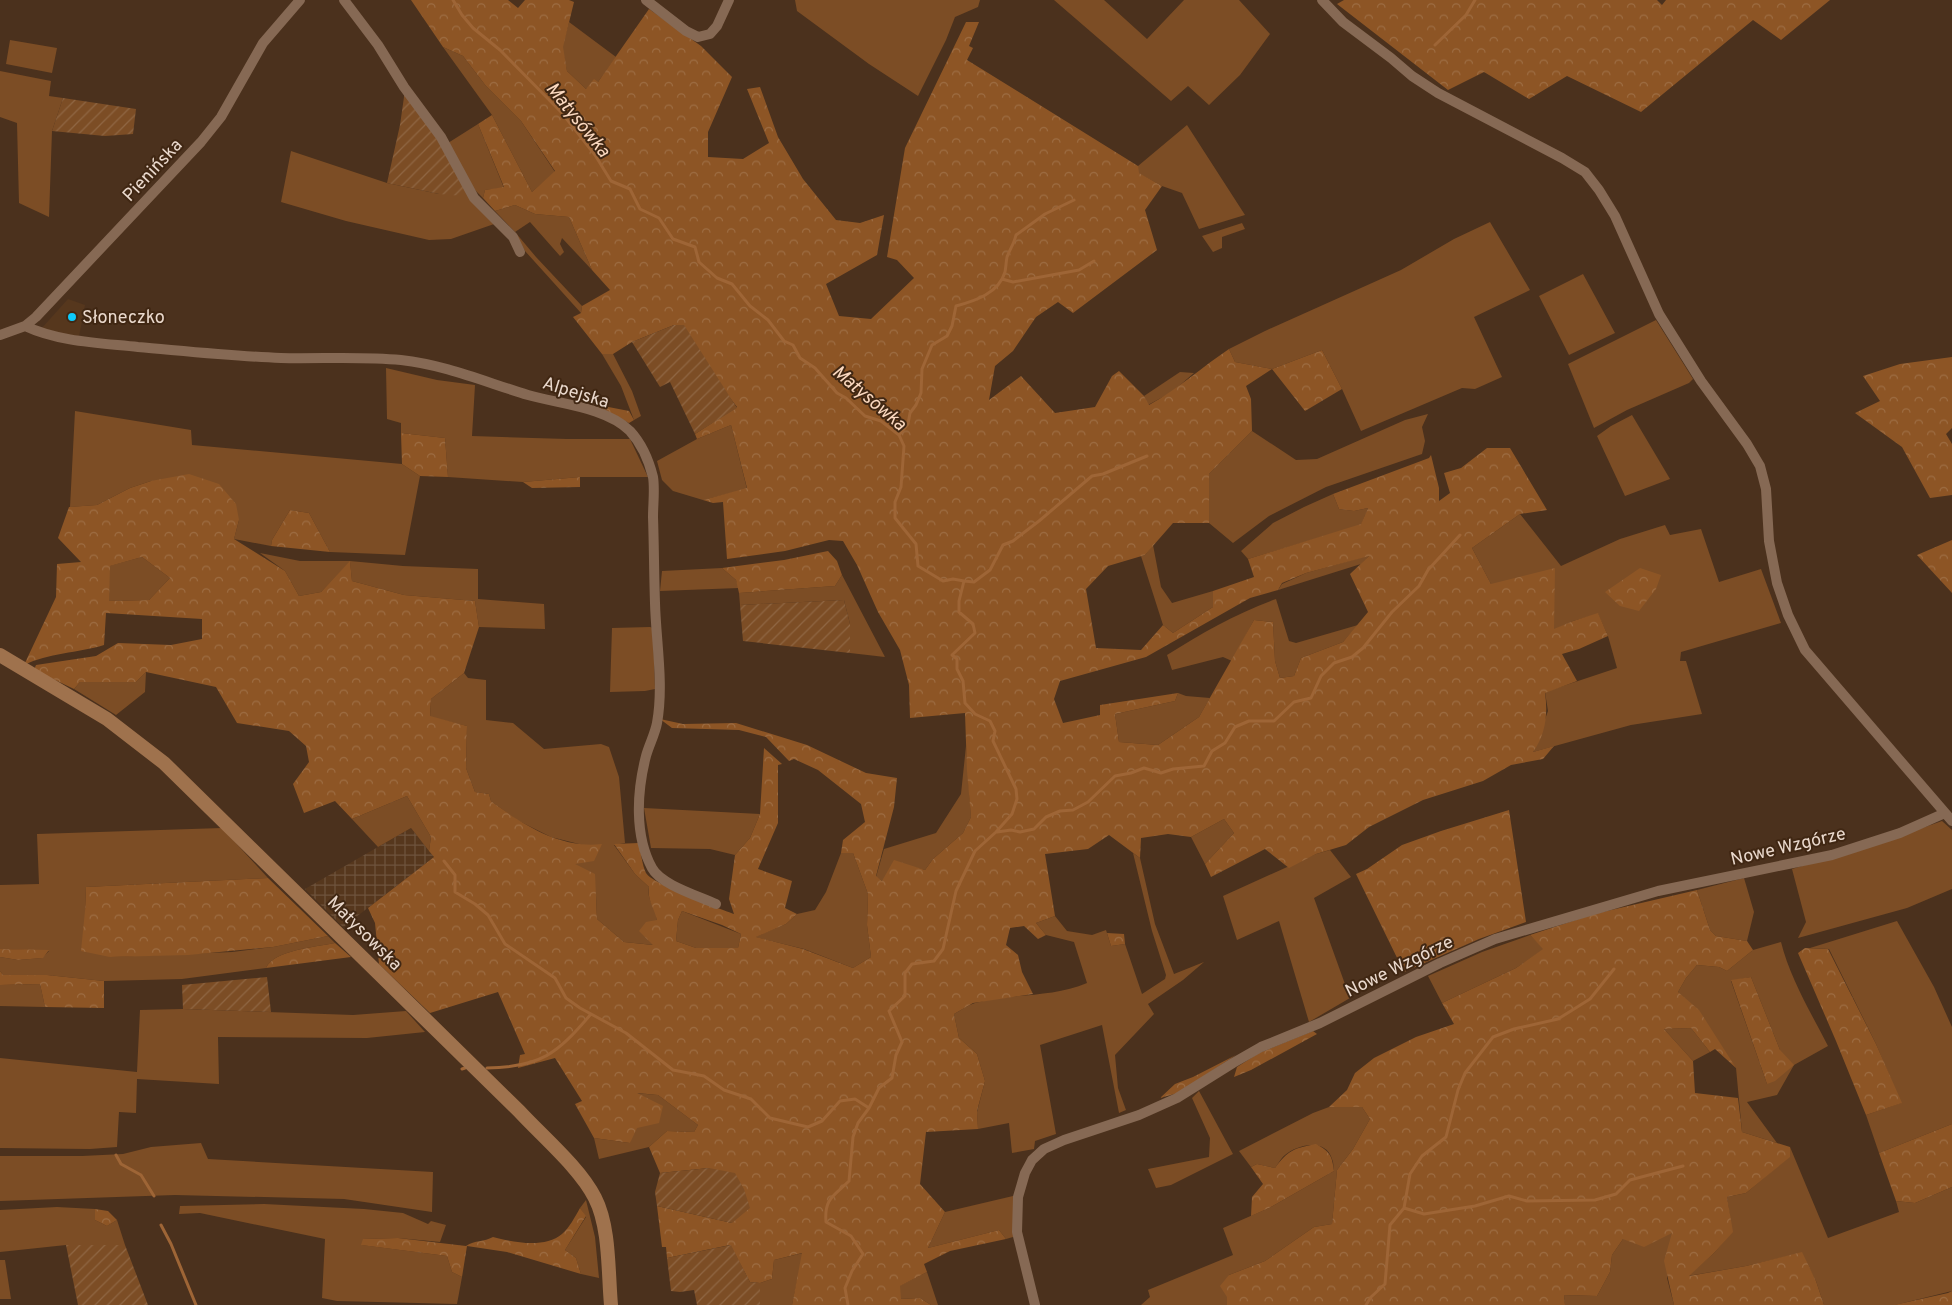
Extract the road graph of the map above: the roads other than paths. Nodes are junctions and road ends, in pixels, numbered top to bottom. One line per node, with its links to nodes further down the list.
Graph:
1 (300, 0): 7 (street, Pienińska)
2 (344, 0): 6 (street)
3 (646, 0): 4 (street)
4 (729, 0)
5 (1322, 0): 10 (street)
6 (520, 252)
7 (25, 326): 8 (street, Pienińska); 11 (street, Alpejska)
8 (0, 335)
9 (0, 655): 12 (street, Matysowska)
10 (1948, 817): 13 (street, Nowe Wzgórze)
11 (716, 904)
12 (611, 1305)
13 (1035, 1305)

